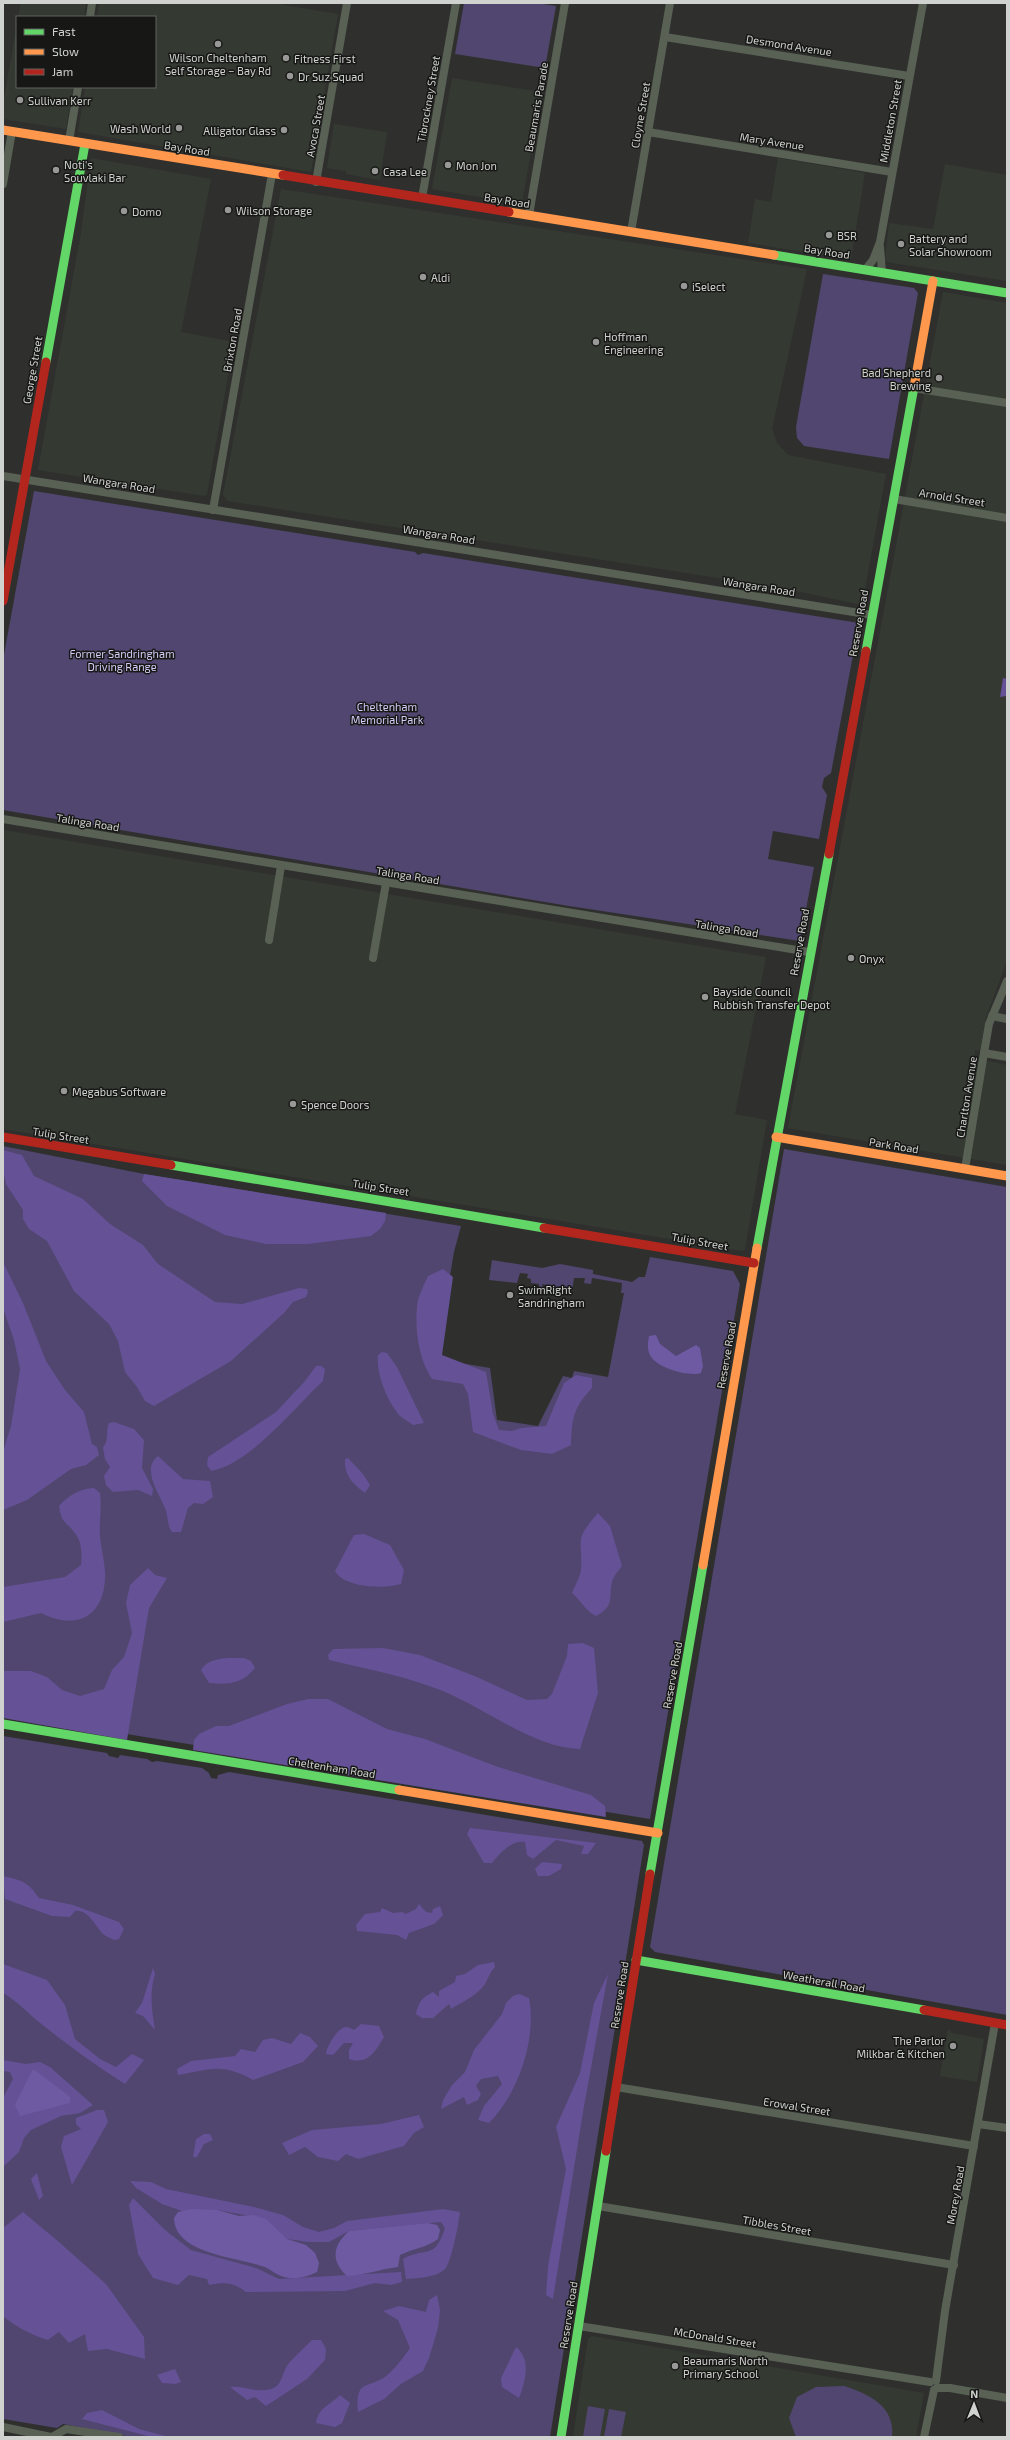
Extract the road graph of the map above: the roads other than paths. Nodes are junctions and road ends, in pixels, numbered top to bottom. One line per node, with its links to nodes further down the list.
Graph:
1 (92, 3): 7 (street)
2 (348, 3): 17 (street, Avoca Street)
3 (456, 3): 19 (street, Tibrockney Street)
4 (565, 3): 20 (street, Beaumaris Parade)
5 (670, 3): 8 (street, Cloyne Street)
6 (923, 3): 9 (street, Middleton Street)
7 (90, 16)
8 (665, 37): 9 (street, Desmond Avenue); 12 (street, Cloyne Street)
9 (909, 76): 15 (street, Middleton Street)
10 (78, 88): 13 (street)
11 (8, 131): 13 (street, Bay Road); 18 (street)
12 (648, 132): 15 (street, Mary Avenue); 21 (street, Cloyne Street)
13 (69, 141): 14 (street, Bay Road)
14 (85, 144): 16 (street, Bay Road); 30 (street, George Street)
15 (892, 172): 22 (street, Middleton Street)
16 (272, 174): 17 (street, Bay Road); 32 (street, Brixton Road)
17 (316, 182): 19 (street, Bay Road)
18 (3, 184)
19 (422, 198): 20 (street, Bay Road)
20 (529, 215): 21 (street, Bay Road)
21 (631, 232): 23 (street, Bay Road)
22 (880, 242): 23 (street, Middleton Street); 24 (street, Middleton Street)
23 (865, 270): 24 (street, Bay Road)
24 (882, 272): 25 (street, Bay Road)
25 (933, 281): 26 (street, Bay Road); 27 (street, Reserve Road)
26 (1007, 292)
27 (914, 388): 28 (street); 31 (street, Reserve Road)
28 (1007, 403)
29 (3, 476): 30 (street, Wangara Road)
30 (25, 479): 32 (street, Wangara Road); 34 (street, George Street)
31 (894, 499): 33 (street, Arnold Street); 35 (street, Reserve Road)
32 (213, 510): 35 (street, Wangara Road)
33 (1007, 518)
34 (3, 601)
35 (872, 615): 40 (street, Reserve Road)
36 (3, 819): 37 (street, Talinga Road)
37 (281, 866): 38 (street, Talinga Road); 39 (street)
38 (386, 883): 40 (street, Talinga Road); 41 (street)
39 (269, 940)
40 (809, 952): 48 (street, Reserve Road)
41 (373, 958)
42 (1007, 981): 43 (street)
43 (992, 1016): 44 (street); 45 (street)
44 (1007, 1019)
45 (984, 1053): 46 (street, Charlton Avenue); 49 (street, Charlton Avenue)
46 (1007, 1057)
47 (3, 1137): 51 (street, Tulip Street)
48 (776, 1137): 49 (street, Park Road); 51 (street, Reserve Road)
49 (965, 1169): 50 (street, Park Road)
50 (1007, 1176)
51 (754, 1263): 53 (street, Reserve Road)
52 (3, 1724): 53 (street, Cheltenham Road)
53 (658, 1833): 54 (street, Reserve Road)
54 (636, 1960): 55 (street, Weatherall Road); 57 (street, Reserve Road)
55 (995, 2023): 56 (street, Weatherall Road); 58 (street, Morey Road)
56 (1007, 2025)
57 (616, 2087): 60 (street, Erowal Street); 61 (street, Reserve Road)
58 (978, 2124): 59 (street); 60 (street, Morey Road)
59 (1007, 2128)
60 (974, 2146): 62 (street, Morey Road)
61 (598, 2206): 62 (street, Tibbles Street); 63 (street, Reserve Road)
62 (954, 2265): 64 (street, Morey Road)
63 (579, 2326): 64 (street, McDonald Street); 69 (street, Reserve Road)
64 (933, 2385): 65 (street, McDonald Street); 70 (street, Morey Road)
65 (1007, 2398)
66 (3, 2427): 67 (street)
67 (51, 2437): 68 (street)
68 (119, 2437)
69 (561, 2437)
70 (924, 2437)

